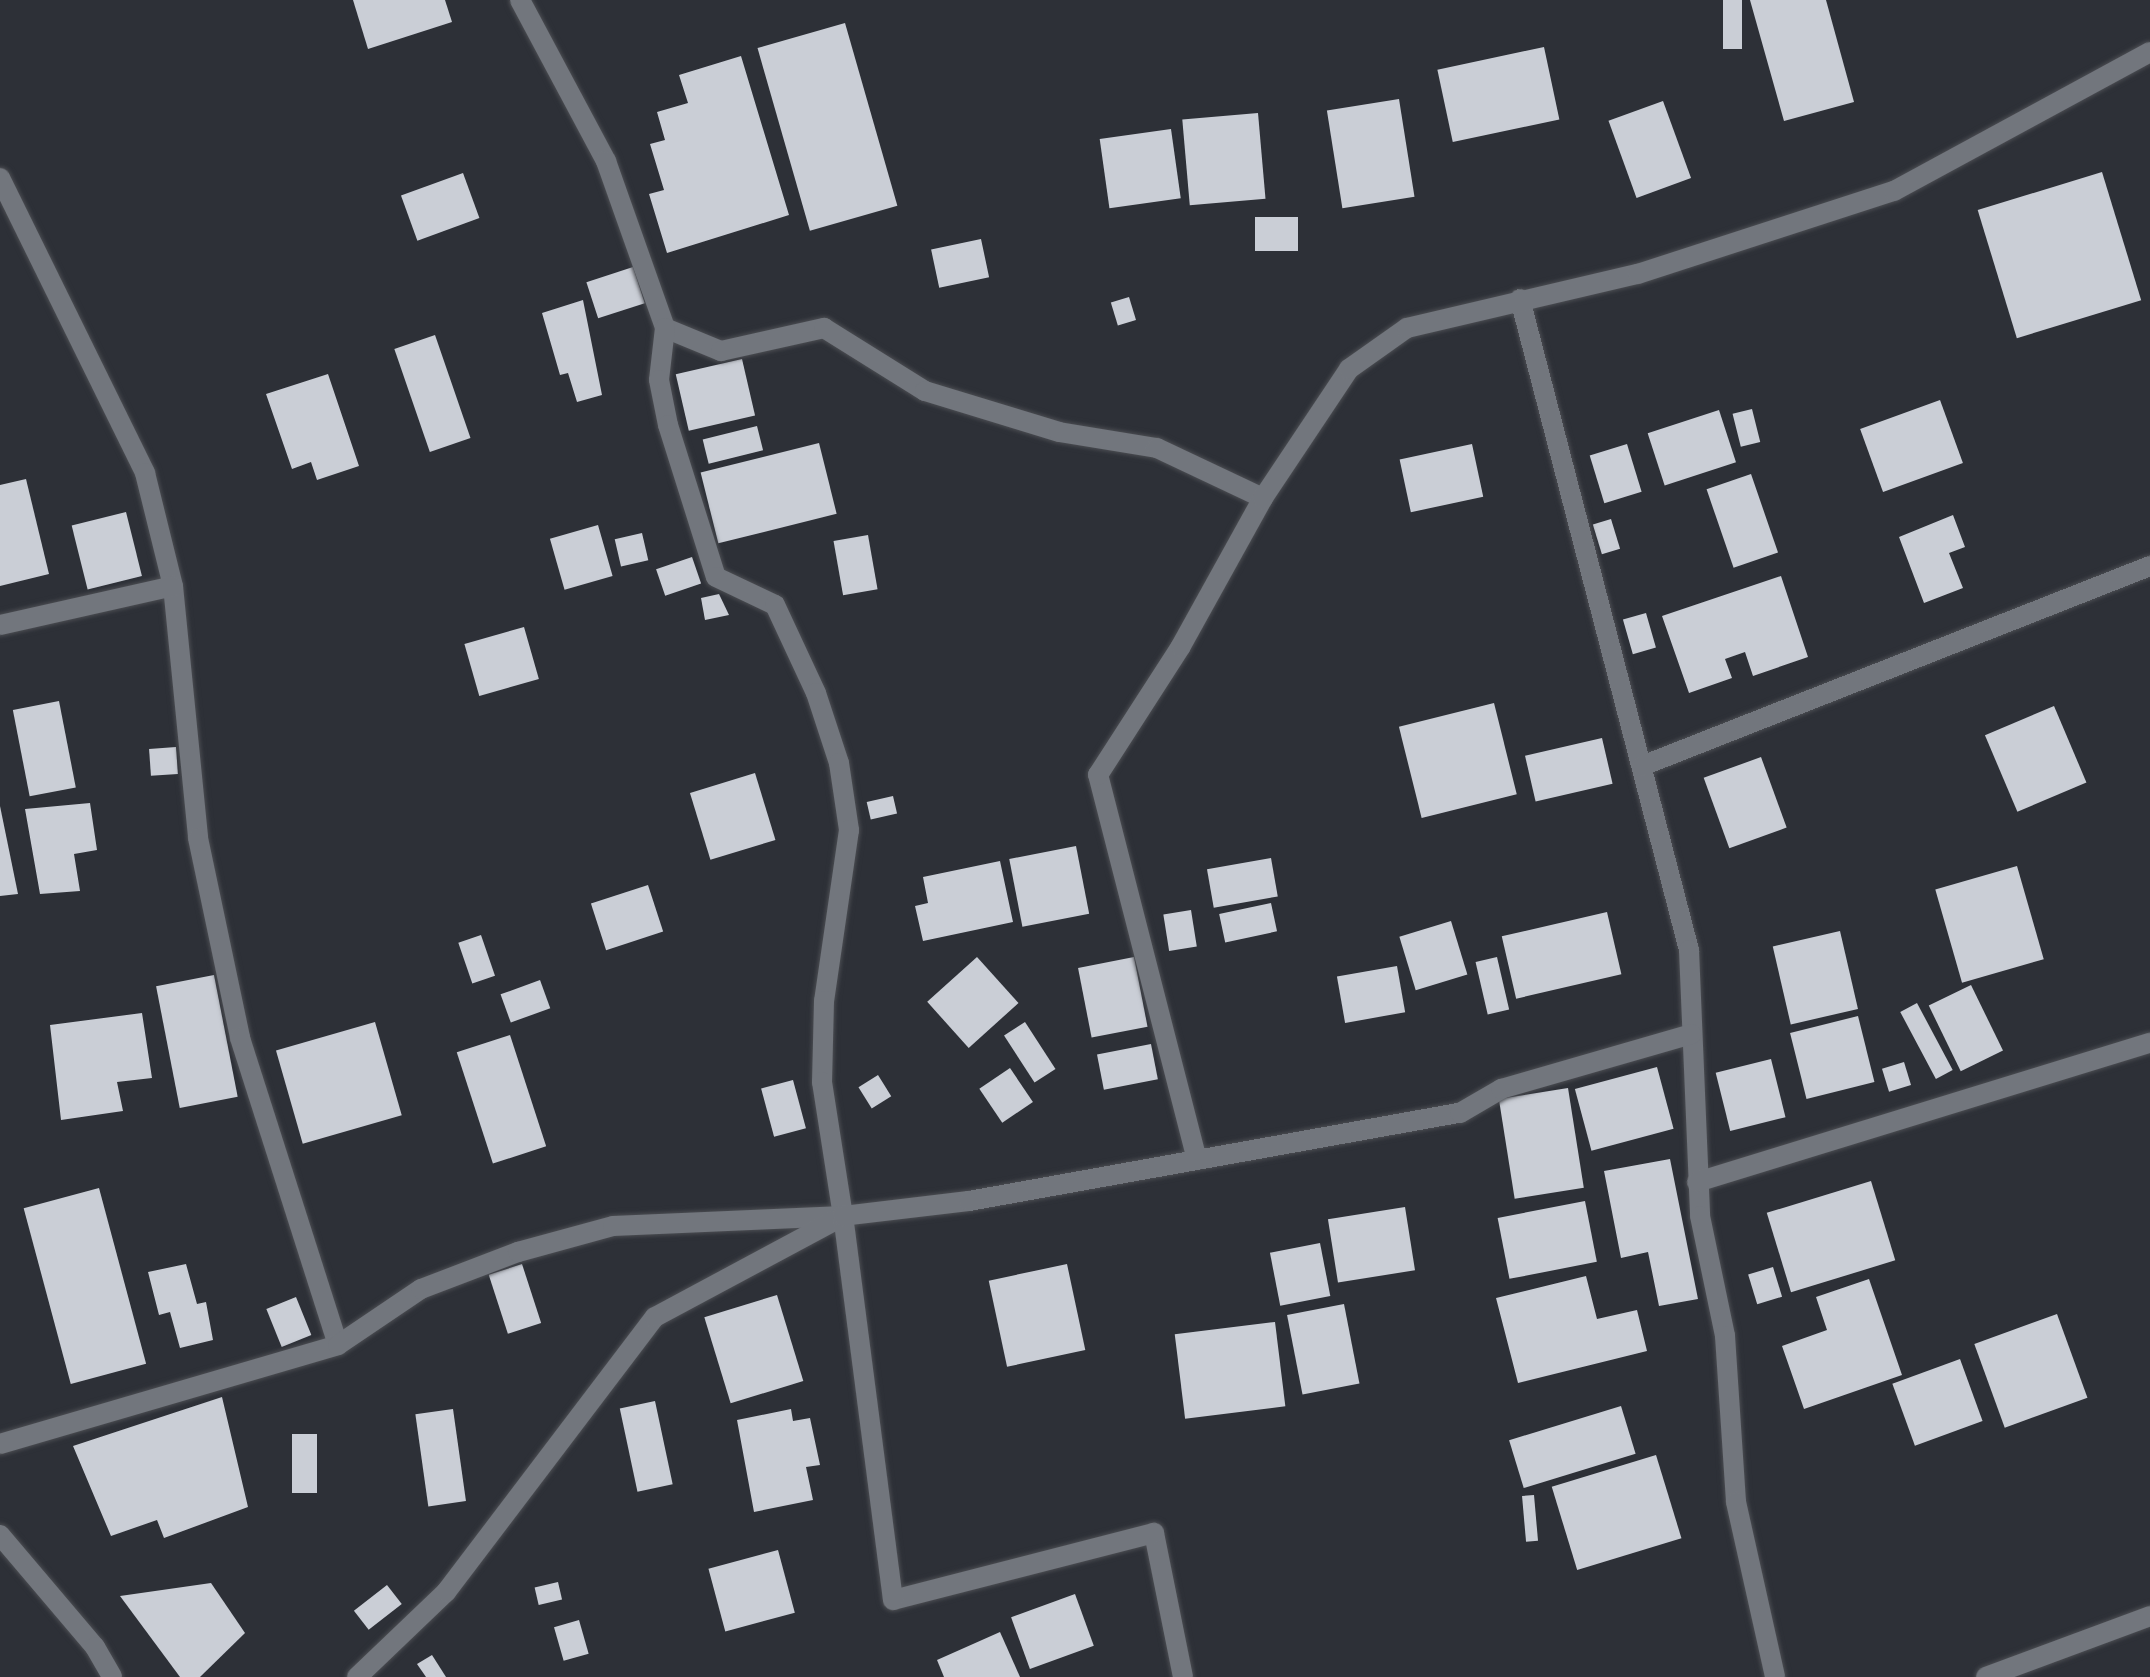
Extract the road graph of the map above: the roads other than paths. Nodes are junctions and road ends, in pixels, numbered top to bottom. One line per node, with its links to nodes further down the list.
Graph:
1 (520, 0): 5 (street)
2 (2150, 52): 4 (street)
3 (0, 178): 8 (street)
4 (1520, 299): 6 (street); 10 (street)
5 (665, 328): 6 (street); 15 (street)
6 (1263, 498): 13 (street)
7 (2150, 566): 10 (street)
8 (173, 586): 9 (street); 16 (street)
9 (0, 625)
10 (1642, 766): 11 (street)
11 (1691, 1034): 13 (street); 14 (street)
12 (2150, 1043): 14 (street)
13 (1197, 1160): 15 (street)
14 (1697, 1182): 23 (street)
15 (843, 1216): 16 (street); 21 (street); 22 (street)
16 (338, 1345): 17 (street)
17 (0, 1444)
18 (0, 1535): 20 (street)
19 (2150, 1616): 24 (street)
20 (112, 1677)
21 (357, 1677)
22 (1183, 1677)
23 (1775, 1677)
24 (1986, 1677)

